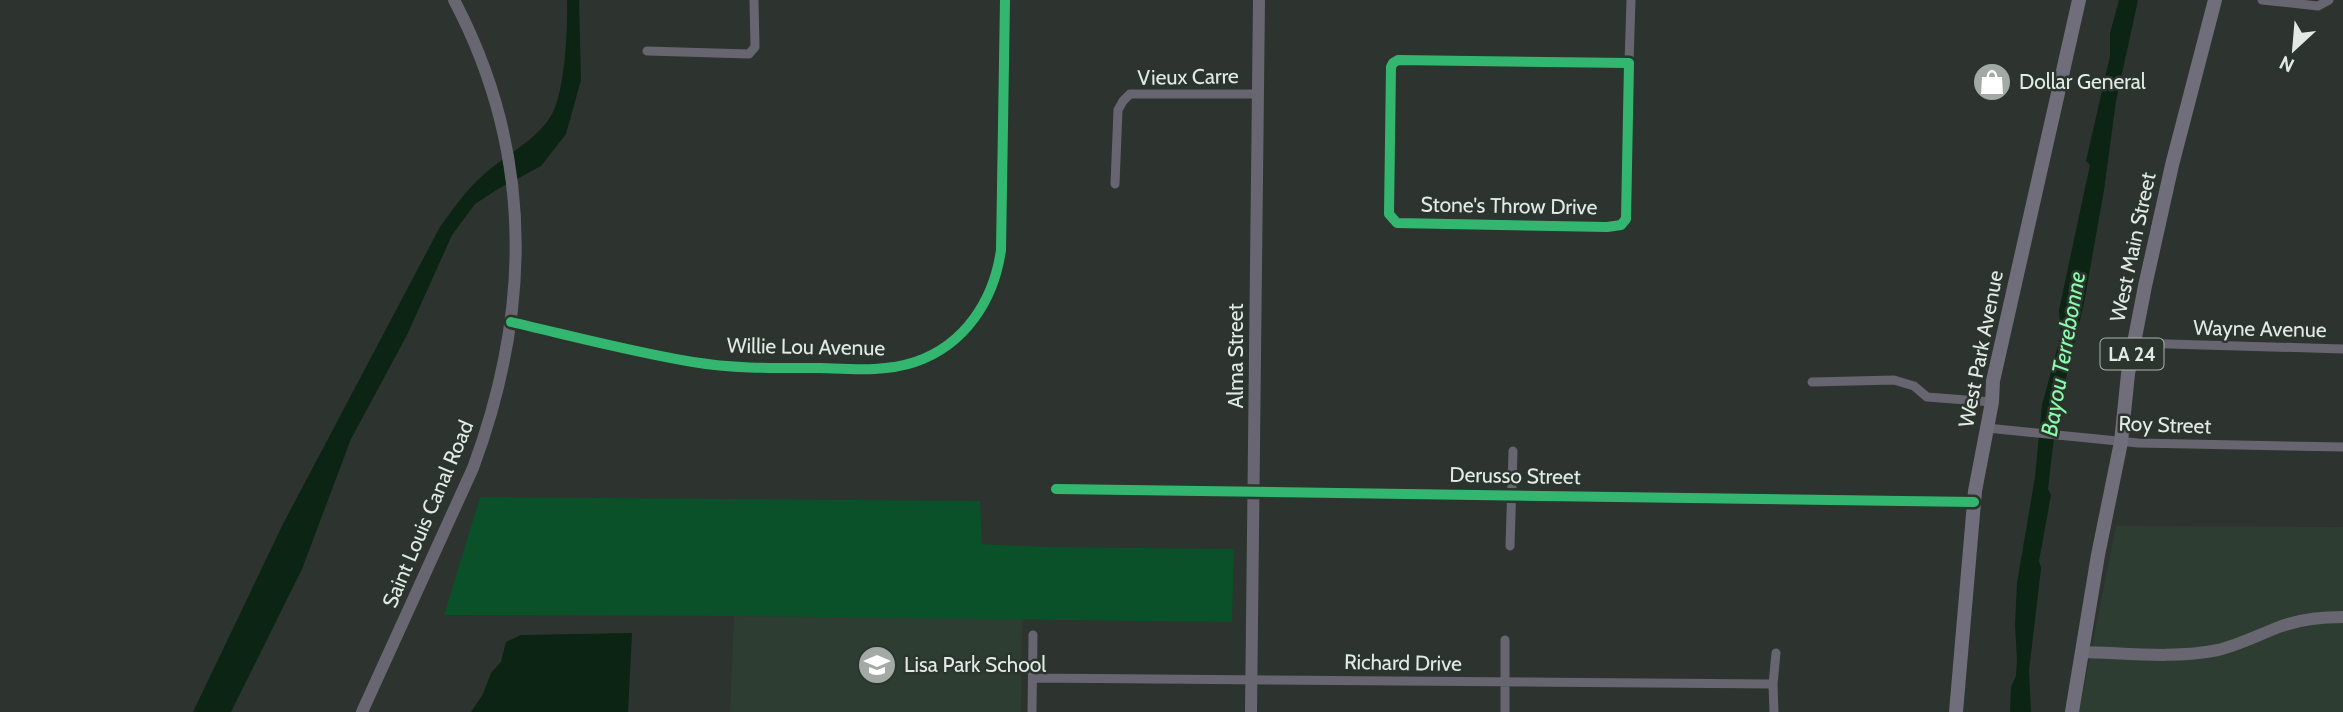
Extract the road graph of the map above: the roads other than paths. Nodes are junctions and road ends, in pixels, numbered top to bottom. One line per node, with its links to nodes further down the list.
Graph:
1 (454, 0): 14 (street, Saint Louis Canal Road)
2 (754, 0): 10 (street)
3 (1005, 0): 14 (street, Willie Lou Avenue)
4 (1259, 0): 12 (street, Alma Street)
5 (1631, 0): 11 (street, Stone's Throw Drive)
6 (2079, 0): 18 (main road, West Park Avenue)
7 (2215, 0): 15 (main road, West Main Street / LA 24)
8 (2262, 0): 9 (street)
9 (2329, 0)
10 (647, 51)
11 (1629, 63): 11 (street, Stone's Throw Drive)
12 (1257, 94): 13 (street, Vieux Carre); 24 (street, Alma Street)
13 (1115, 184)
14 (512, 322): 37 (street, Saint Louis Canal Road)
15 (2134, 343): 16 (street, Wayne Avenue); 20 (main road, West Main Street / LA 24)
16 (2343, 349)
17 (1812, 382): 18 (street)
18 (1992, 402): 19 (main road, West Park Avenue)
19 (1987, 428): 20 (street, Roy Street); 26 (main road, West Park Avenue)
20 (2121, 442): 21 (street, Roy Street); 31 (main road, West Main Street / LA 24)
21 (2343, 447)
22 (1513, 451): 25 (street)
23 (1056, 489): 24 (street, Derusso Street)
24 (1254, 491): 25 (street, Derusso Street); 34 (street, Alma Street)
25 (1512, 495): 26 (street, Derusso Street); 27 (street)
26 (1974, 502): 42 (main road, West Park Avenue)
27 (1510, 546)
28 (2343, 617): 31 (street)
29 (1033, 635): 33 (street)
30 (1505, 640): 35 (street)
31 (2082, 652): 43 (main road, West Main Street / LA 24)
32 (1776, 653): 36 (street)
33 (1033, 678): 34 (street, Richard Drive); 38 (street)
34 (1251, 680): 35 (street, Richard Drive); 39 (street, Alma Street)
35 (1505, 682): 36 (street, Richard Drive); 40 (street)
36 (1773, 684): 41 (street)
37 (362, 712)
38 (1032, 712)
39 (1251, 712)
40 (1505, 712)
41 (1774, 712)
42 (1956, 712)
43 (2073, 712)

